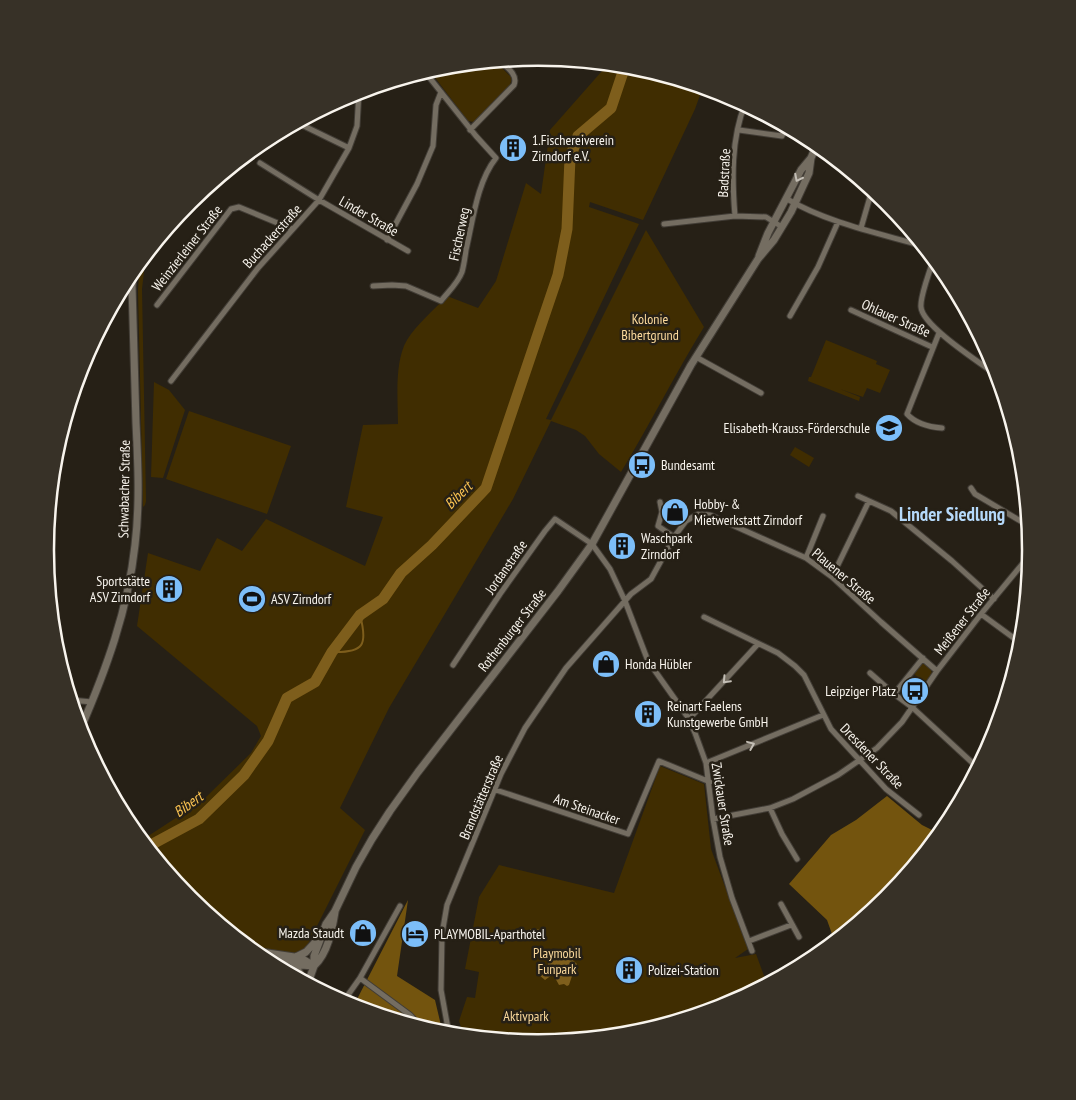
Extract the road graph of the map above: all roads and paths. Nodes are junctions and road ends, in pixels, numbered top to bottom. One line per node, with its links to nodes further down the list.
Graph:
1 (506, 67): 7 (street)
2 (430, 78): 3 (street)
3 (441, 92): 7 (street); 25 (street)
4 (358, 101): 10 (street, Buchackerstraße)
5 (742, 112): 8 (street, Badstraße)
6 (304, 126): 10 (street)
7 (470, 130): 31 (street, Fischerweg)
8 (739, 130): 9 (street, Badstraße); 18 (street, Badstraße)
9 (783, 133)
10 (349, 148): 16 (street, Buchackerstraße)
11 (814, 152): 12 (main road, Rothenburger Straße)
12 (811, 158): 15 (main road, Rothenburger Straße, one-way to 15); 17 (main road, Rothenburger Straße)
13 (260, 163): 16 (street, Linder Straße)
14 (870, 198): 23 (street)
15 (787, 199): 17 (street); 19 (main road, Rothenburger Straße)
16 (319, 200): 24 (street, Buchackerstraße); 25 (street, Linder Straße)
17 (795, 204): 20 (street); 22 (main road, Rothenburger Straße)
18 (735, 216): 19 (street); 21 (street)
19 (774, 222): 22 (street); 28 (main road, Rothenburger Straße)
20 (838, 222): 23 (street); 34 (street)
21 (664, 224)
22 (782, 227): 28 (main road, Rothenburger Straße)
23 (861, 228): 26 (street)
24 (292, 229): 32 (street, Weinzierleiner Straße); 39 (street, Buchackerstraße)
25 (387, 240): 27 (street, Linder Straße)
26 (912, 243)
27 (408, 251)
28 (758, 259): 37 (main road, Rothenburger Straße)
29 (931, 268): 35 (street)
30 (133, 284): 65 (main road, Schwabacher Straße)
31 (373, 286)
32 (158, 305)
33 (851, 310): 36 (street, Ohlauer Straße)
34 (790, 316)
35 (939, 332): 36 (street, Ohlauer Straße); 38 (street)
36 (932, 347): 41 (street, Ohlauer Straße)
37 (696, 357): 40 (street); 49 (main road, Rothenburger Straße)
38 (986, 368)
39 (171, 381)
40 (762, 393)
41 (942, 428)
42 (971, 488): 47 (street)
43 (858, 496): 44 (street)
44 (869, 501): 52 (street); 53 (street)
45 (660, 502): 48 (street)
46 (823, 516): 50 (street)
47 (1021, 521)
48 (674, 537): 50 (street, Plauener Straße); 54 (street, Plauener Straße)
49 (592, 544): 54 (street, Zwickauer Straße); 60 (street, Jordanstraße); 81 (main road, Rothenburger Straße)
50 (806, 558): 52 (street, Plauener Straße)
51 (1022, 565): 53 (street, Meißener Straße)
52 (832, 577): 59 (street, Plauener Straße)
53 (994, 599): 55 (street, Meißener Straße)
54 (625, 601): 69 (street, Zwickauer Straße); 74 (street, Brandstätterstraße)
55 (981, 614): 57 (street); 61 (street, Meißener Straße)
56 (704, 617): 58 (street, Dresdener Straße)
57 (1014, 638)
58 (758, 644): 67 (street, Dresdener Straße); 69 (street, one-way to 69)
59 (923, 658): 61 (street, Plauener Straße); 63 (street)
60 (453, 665)
61 (937, 671): 66 (street, Meißener Straße)
62 (870, 673): 63 (street)
63 (894, 694): 66 (street)
64 (77, 701): 65 (street)
65 (92, 702): 68 (main road, Schwabacher Straße)
66 (913, 708): 70 (street, Meißener Straße); 72 (street)
67 (823, 715): 70 (street, Dresdener Straße); 71 (street, one-way to 67)
68 (85, 719)
69 (689, 720): 71 (street, Zwickauer Straße)
70 (860, 760): 75 (street, Meißener Straße); 76 (street, Dresdener Straße)
71 (706, 763): 73 (street, Zwickauer Straße)
72 (972, 763)
73 (710, 782): 74 (street, Am Steinacker); 77 (street, Zwickauer Straße)
74 (496, 790): 95 (street, Brandstätterstraße)
75 (770, 808): 77 (street, Meißener Straße); 78 (street)
76 (919, 815)
77 (713, 819): 85 (street, Zwickauer Straße)
78 (797, 859)
79 (781, 904): 82 (street)
80 (400, 906): 92 (street)
81 (335, 911): 83 (main road, Rothenburger Straße); 89 (main road, Rothenburger Straße)
82 (791, 925): 84 (street); 85 (street)
83 (320, 937): 88 (main road); 89 (main road, Rothenburger Straße)
84 (799, 937)
85 (749, 941): 86 (street, Zwickauer Straße)
86 (752, 951)
87 (270, 954): 88 (main road)
88 (294, 960): 89 (main road); 90 (main road)
89 (314, 966): 91 (main road, Rothenburger Straße)
90 (299, 971)
91 (310, 977)
92 (360, 978): 93 (street); 94 (street)
93 (348, 995)
94 (412, 1018)
95 (447, 1025)

